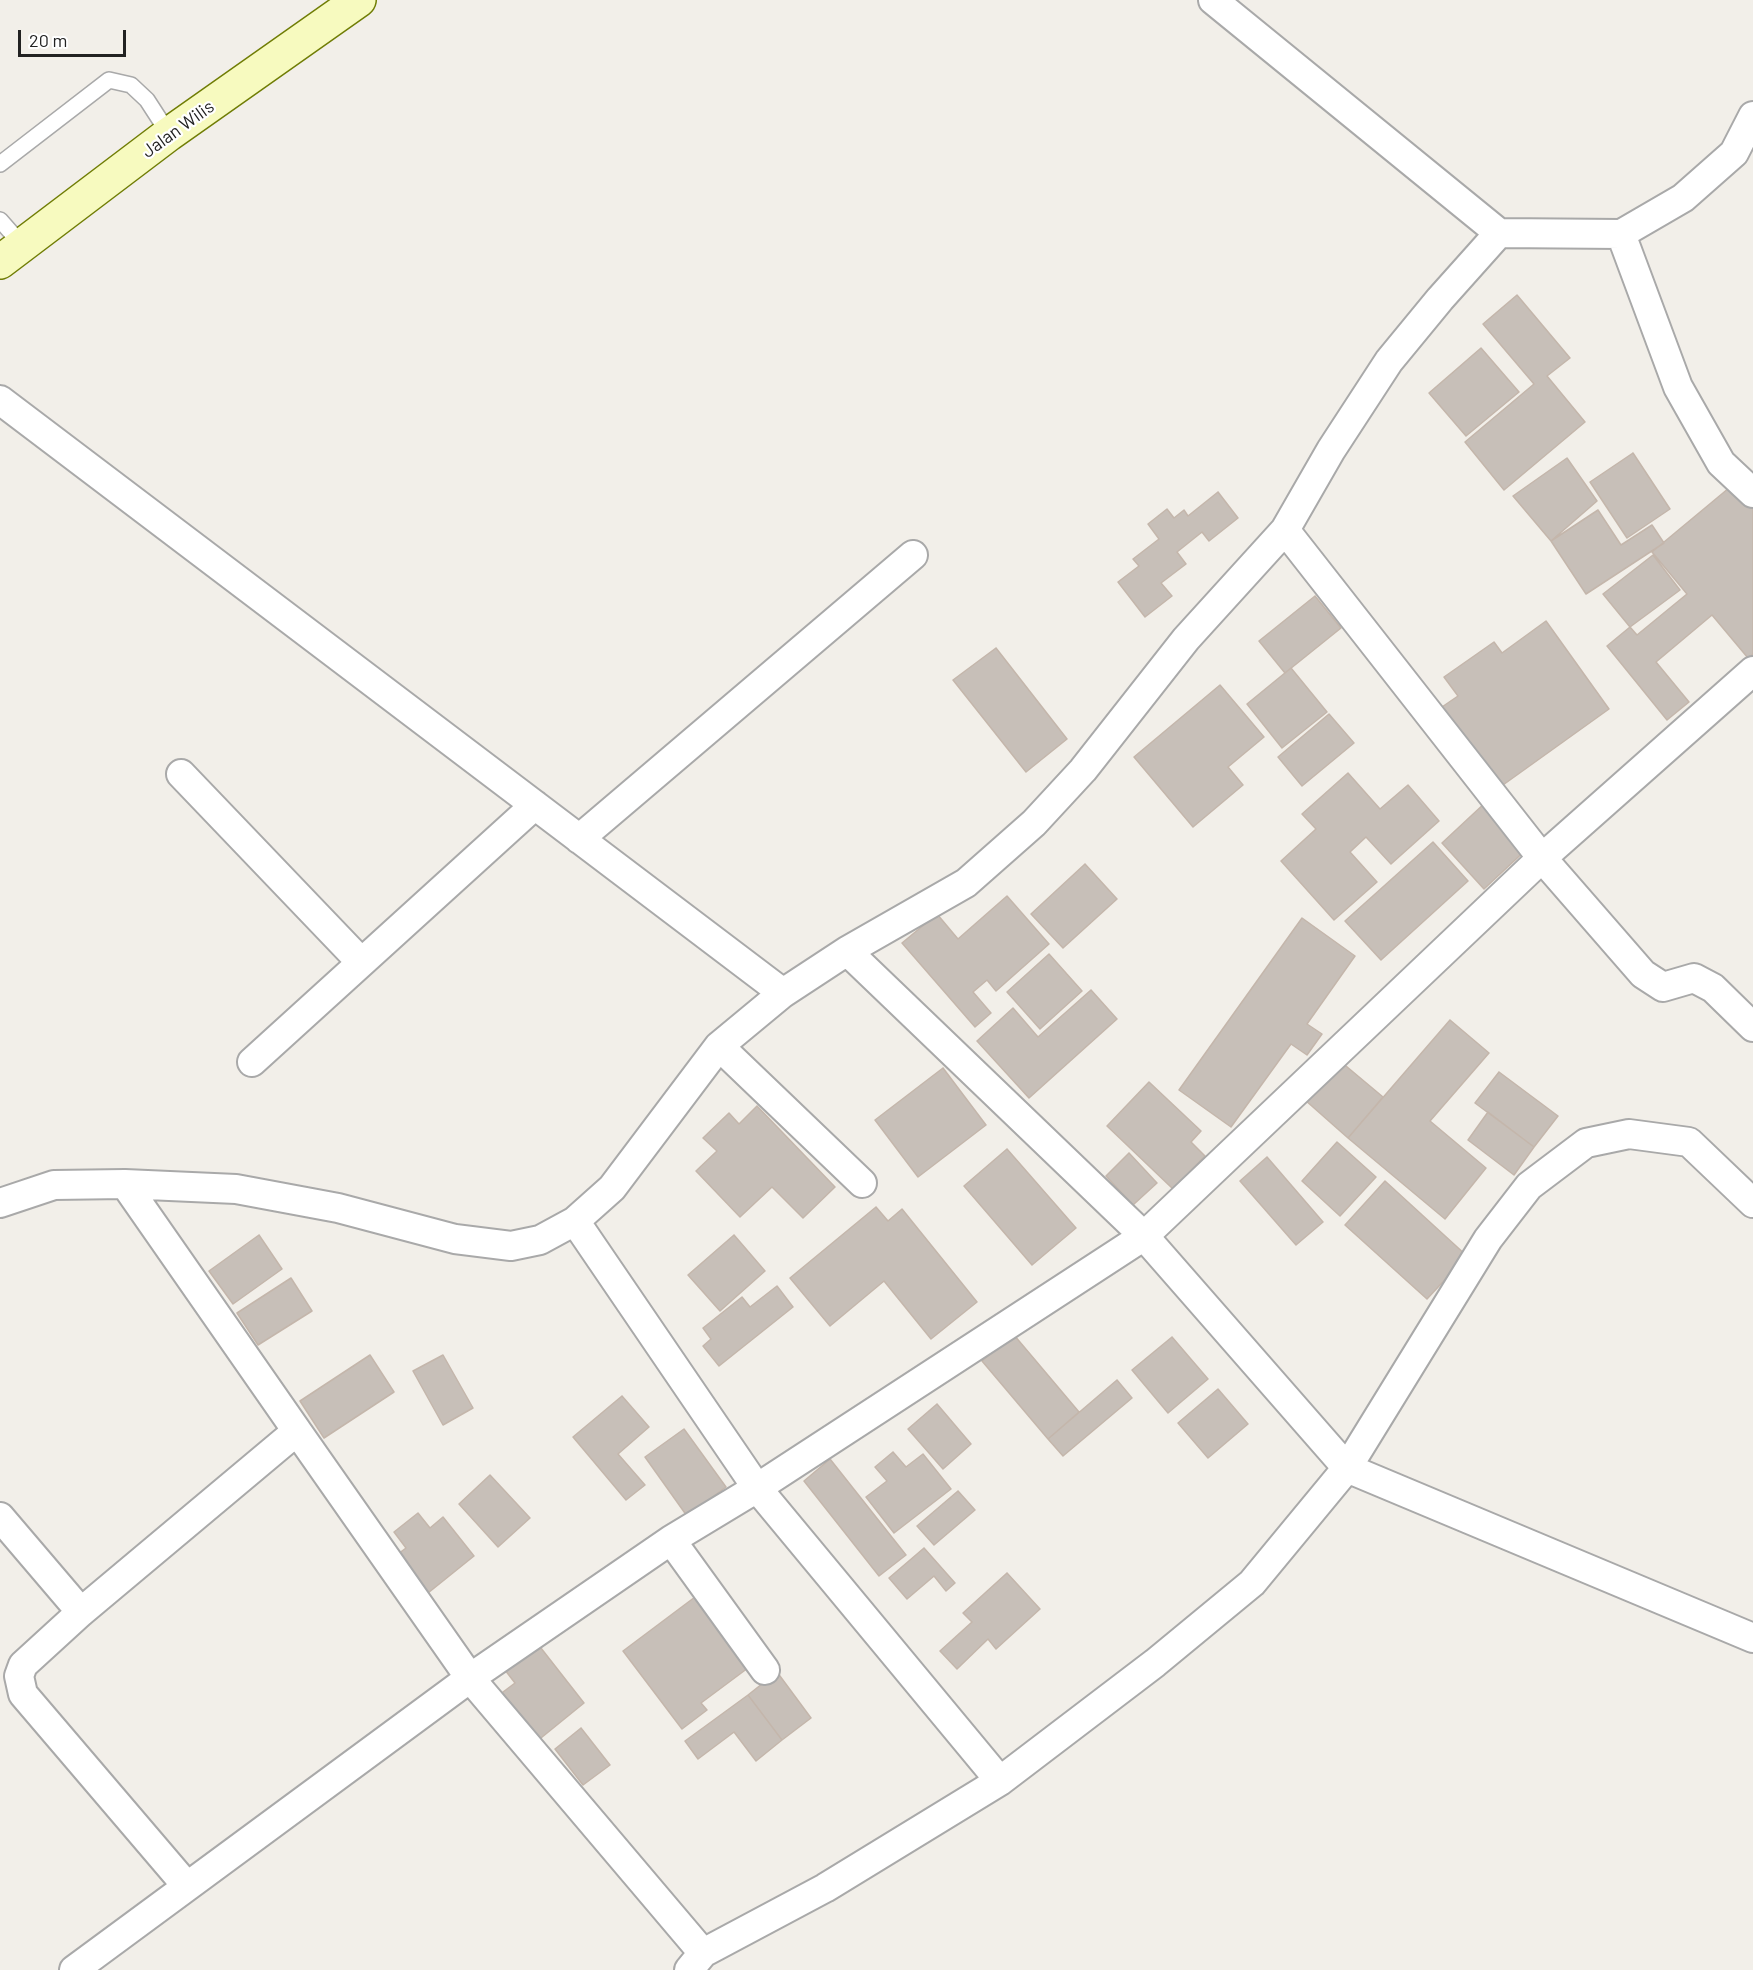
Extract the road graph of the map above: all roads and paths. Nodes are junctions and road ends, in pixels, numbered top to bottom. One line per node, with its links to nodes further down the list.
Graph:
1 (359, 0): 4 (main road, Jalan Wilis)
2 (1213, 0): 8 (street)
3 (1753, 116): 5 (street)
4 (169, 134): 6 (lane); 10 (main road, Jalan Wilis)
5 (1743, 154): 9 (street)
6 (0, 164)
7 (0, 220): 10 (lane)
8 (1499, 233): 9 (street); 13 (street)
9 (1621, 234): 12 (street)
10 (11, 254)
11 (0, 400): 17 (street)
12 (1753, 493)
13 (1285, 530): 19 (street); 20 (street)
14 (913, 555): 18 (street)
15 (1753, 671): 19 (street)
16 (181, 774): 21 (street)
17 (535, 805): 18 (street); 21 (street)
18 (579, 839): 22 (street)
19 (1542, 858): 23 (street); 31 (street)
20 (847, 951): 22 (street); 31 (street)
21 (361, 962): 25 (street)
22 (783, 993): 24 (street)
23 (1753, 1027)
24 (719, 1046): 26 (street); 30 (street)
25 (252, 1062)
26 (862, 1183)
27 (125, 1184): 28 (street); 30 (street); 32 (street)
28 (0, 1203)
29 (1753, 1203): 33 (street)
30 (574, 1221): 34 (street)
31 (1144, 1236): 33 (street); 34 (street)
32 (297, 1431): 37 (street); 40 (street)
33 (1347, 1468): 38 (street); 41 (street)
34 (757, 1488): 36 (street); 41 (street)
35 (0, 1517): 37 (street)
36 (671, 1540): 39 (street); 40 (street)
37 (81, 1612): 42 (street)
38 (1753, 1638)
39 (765, 1670)
40 (470, 1678): 42 (street); 43 (street)
41 (1000, 1781): 43 (street)
42 (186, 1885): 44 (street)
43 (696, 1962)
44 (74, 1970)

